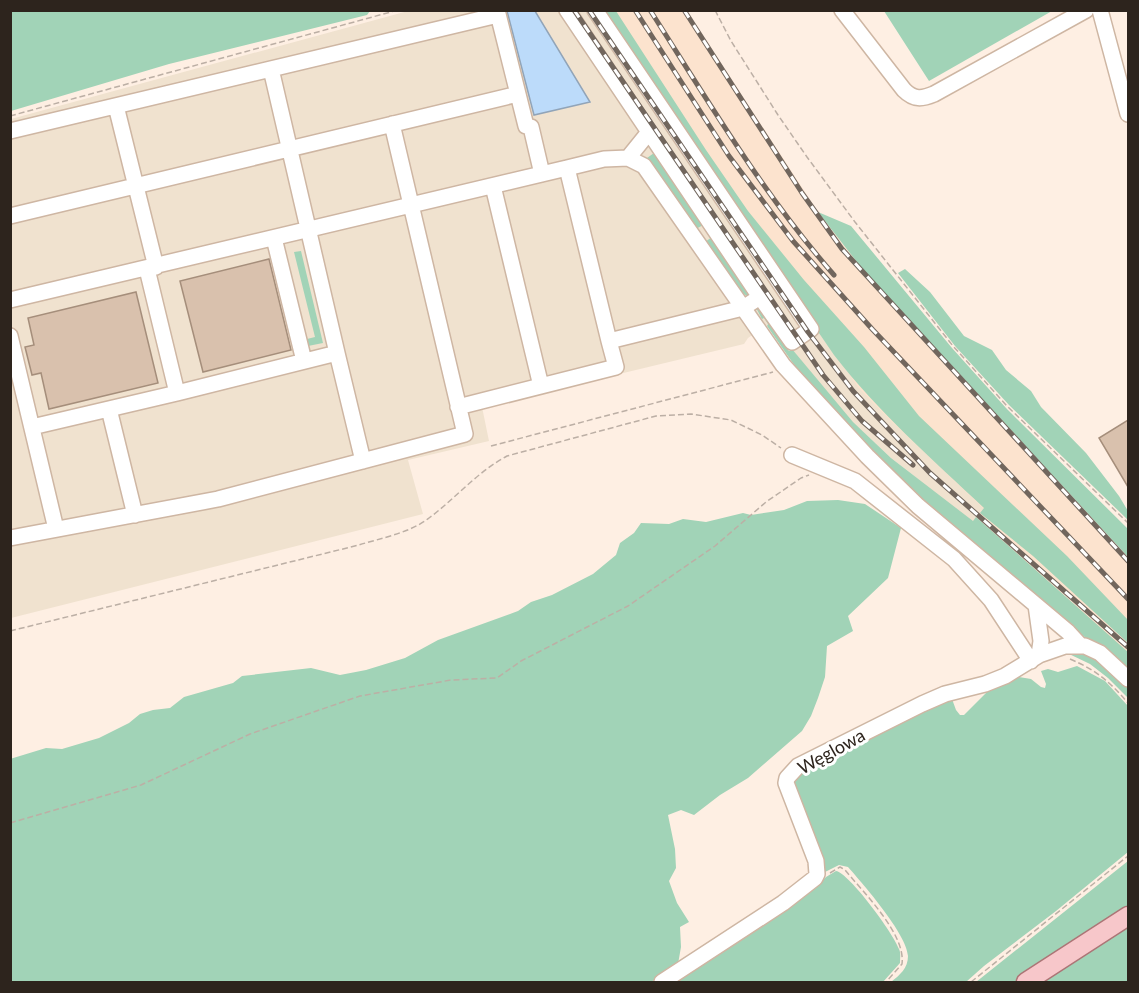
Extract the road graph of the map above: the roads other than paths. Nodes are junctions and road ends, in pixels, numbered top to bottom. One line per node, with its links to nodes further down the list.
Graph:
1 (567, 10): 13 (street)
2 (595, 10): 27 (street)
3 (842, 10): 4 (street)
4 (1086, 10)
5 (1100, 10): 10 (street)
6 (498, 13): 7 (street); 8 (street)
7 (271, 69): 9 (street); 14 (street)
8 (518, 94): 11 (street); 17 (street)
9 (117, 106): 12 (street); 18 (street)
10 (1128, 114)
11 (392, 124): 14 (street); 20 (street)
12 (10, 131)
13 (649, 132): 15 (street); 22 (street)
14 (290, 149): 18 (street); 23 (street)
15 (628, 158): 16 (street); 25 (street)
16 (567, 168): 17 (street); 31 (street)
17 (542, 174): 19 (street)
18 (136, 186): 21 (street); 26 (street)
19 (492, 186): 20 (street); 34 (street)
20 (411, 205): 23 (street); 36 (street)
21 (10, 216)
22 (713, 228): 25 (street); 27 (street)
23 (308, 230): 24 (street); 32 (street)
24 (274, 238): 26 (street); 33 (street)
25 (695, 240): 29 (street)
26 (151, 268): 28 (street); 35 (street)
27 (760, 297): 29 (street)
28 (10, 300)
29 (743, 308): 31 (street); 44 (street)
30 (10, 336): 38 (street)
31 (609, 341): 34 (street)
32 (337, 353): 33 (street); 40 (street)
33 (304, 361): 35 (street)
34 (541, 386): 36 (street)
35 (177, 393): 37 (street)
36 (458, 407): 40 (street)
37 (109, 409): 38 (street); 41 (street)
38 (32, 427): 42 (street)
39 (792, 455): 46 (street)
40 (363, 461): 41 (street)
41 (135, 515): 42 (street)
42 (56, 529): 43 (street)
43 (10, 538)
44 (1036, 605): 45 (street); 46 (street)
45 (1080, 645): 46 (street, Węglowa); 47 (street)
46 (1041, 656): 49 (street, Węglowa)
47 (1128, 679)
48 (1127, 916): 50 (main road)
49 (662, 982)
50 (1026, 982)

